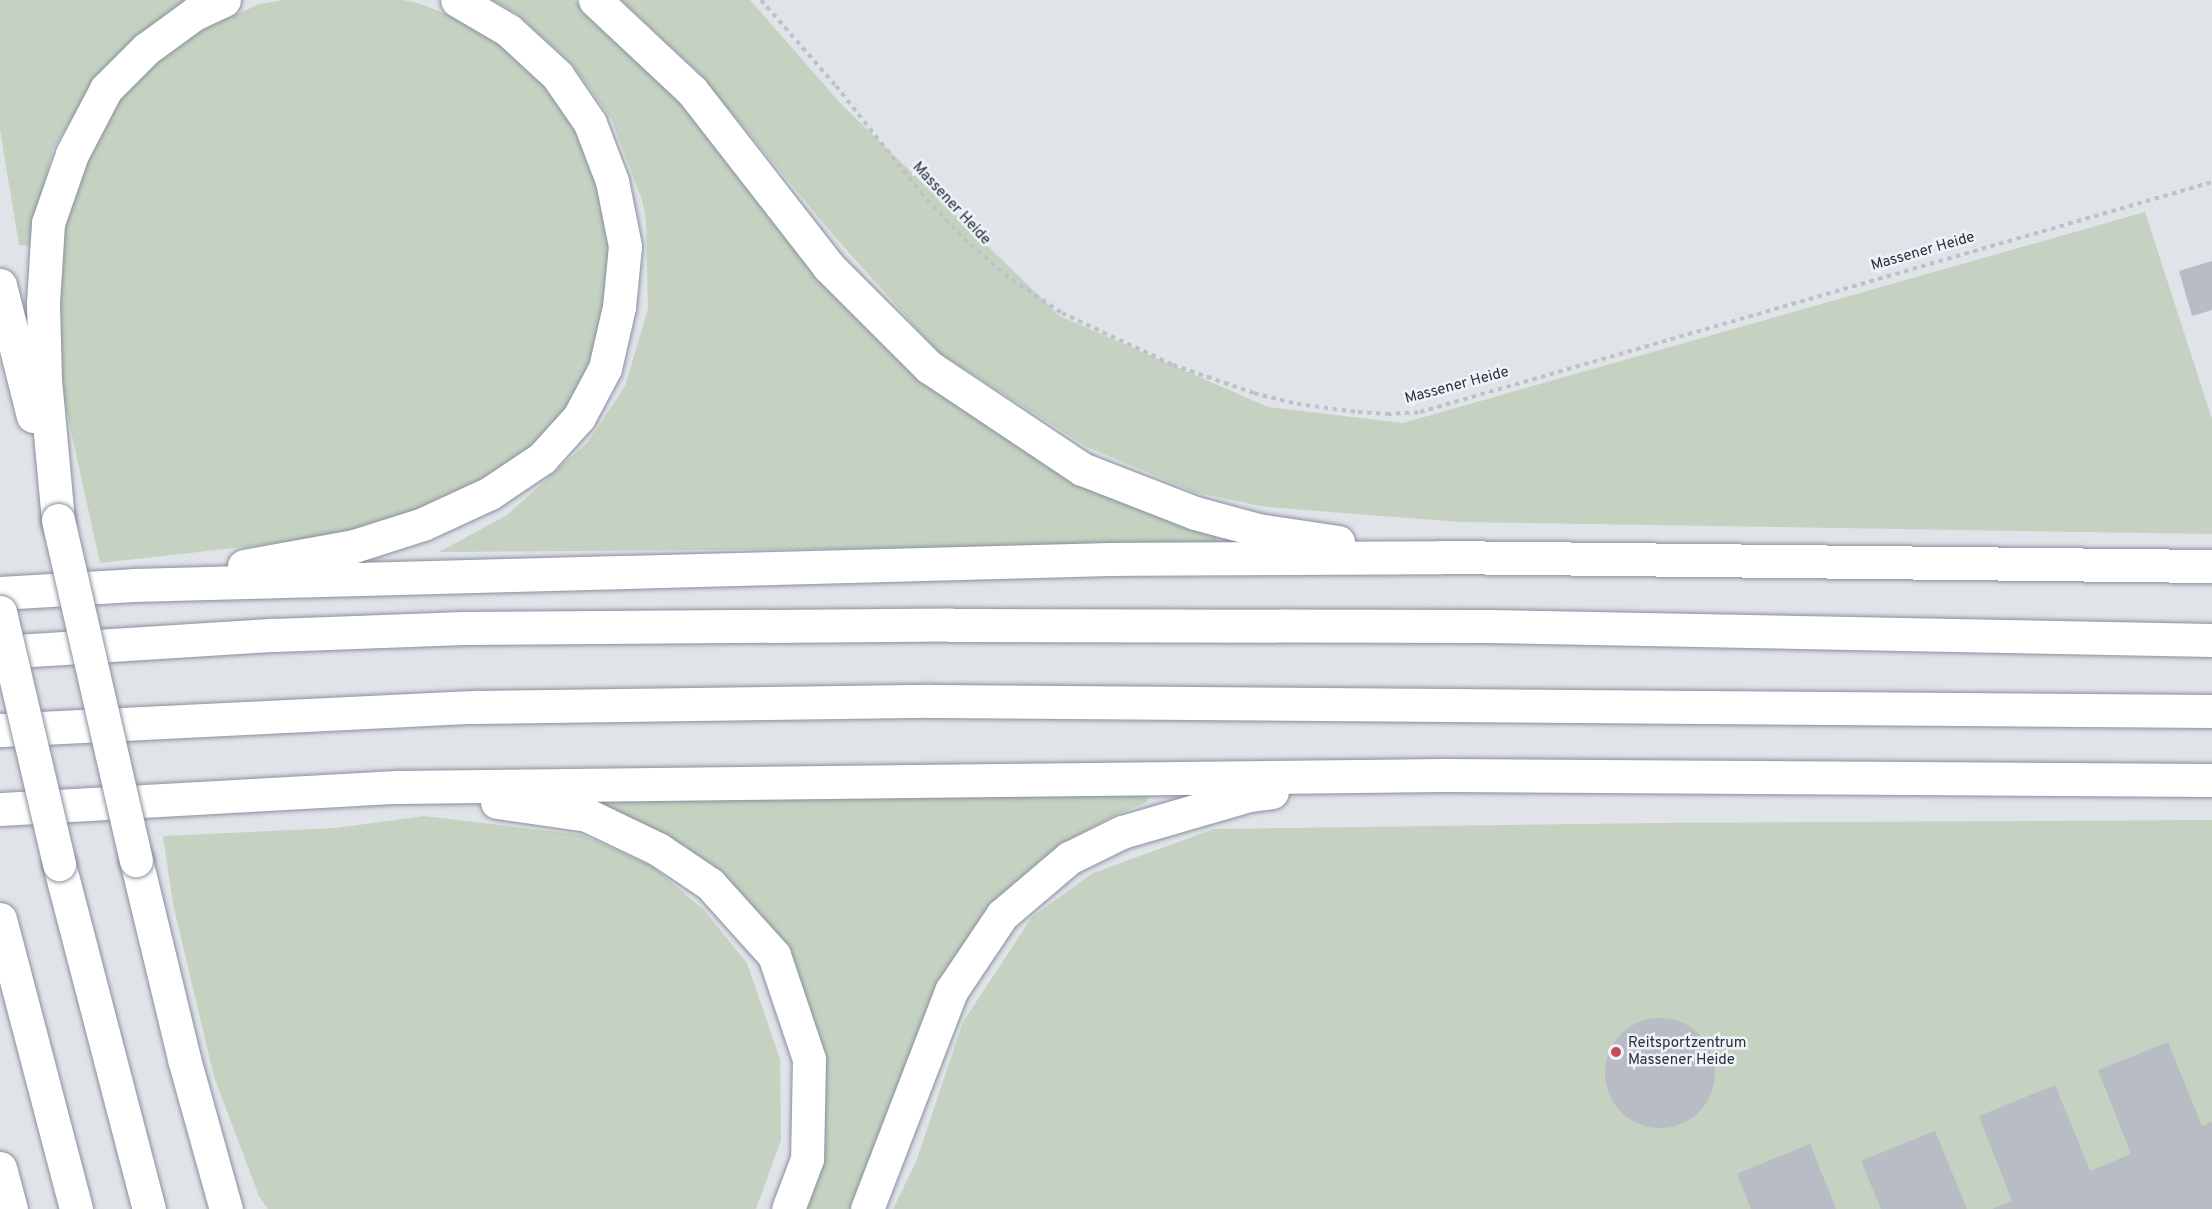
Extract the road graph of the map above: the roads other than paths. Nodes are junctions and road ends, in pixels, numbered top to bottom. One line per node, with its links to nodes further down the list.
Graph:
1 (224, 0): 5 (highway)
2 (457, 0): 8 (highway)
3 (596, 0): 6 (highway)
4 (0, 285): 5 (highway)
5 (58, 520): 20 (highway, bridge)
6 (1441, 557): 7 (highway); 8 (highway)
7 (2212, 566)
8 (133, 585): 9 (highway)
9 (0, 593)
10 (0, 612): 24 (highway, bridge)
11 (2212, 640): 12 (highway)
12 (0, 652)
13 (2212, 711): 14 (highway)
14 (0, 730)
15 (1444, 776): 16 (highway); 17 (highway); 28 (highway)
16 (2212, 780)
17 (397, 787): 18 (highway); 27 (highway)
18 (0, 809)
19 (0, 919): 23 (highway)
20 (184, 1059): 25 (highway); 26 (highway)
21 (0, 1168): 22 (highway)
22 (11, 1209)
23 (76, 1209)
24 (149, 1209)
25 (226, 1209)
26 (245, 1209)
27 (788, 1209)
28 (867, 1209)

